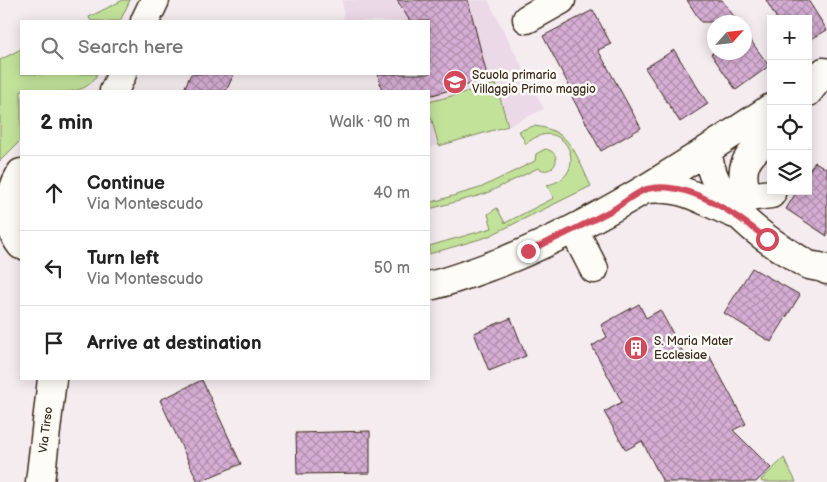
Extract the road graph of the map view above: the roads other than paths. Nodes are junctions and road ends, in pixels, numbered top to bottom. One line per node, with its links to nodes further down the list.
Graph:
1 (155, 0): 4 (street)
2 (561, 0): 3 (street)
3 (527, 19)
4 (145, 20)
5 (122, 75): 6 (street)
6 (114, 90)
7 (767, 111): 9 (street)
8 (767, 139): 12 (street)
9 (710, 149): 11 (street); 12 (street)
10 (12, 184): 14 (street)
11 (646, 189): 12 (street); 13 (street)
12 (742, 206): 15 (street); 15 (street)
13 (574, 230): 16 (street); 17 (street)
14 (11, 232)
15 (824, 268)
16 (594, 269)
17 (430, 286)
18 (52, 380): 19 (street, Via Tirso)
19 (40, 482)

